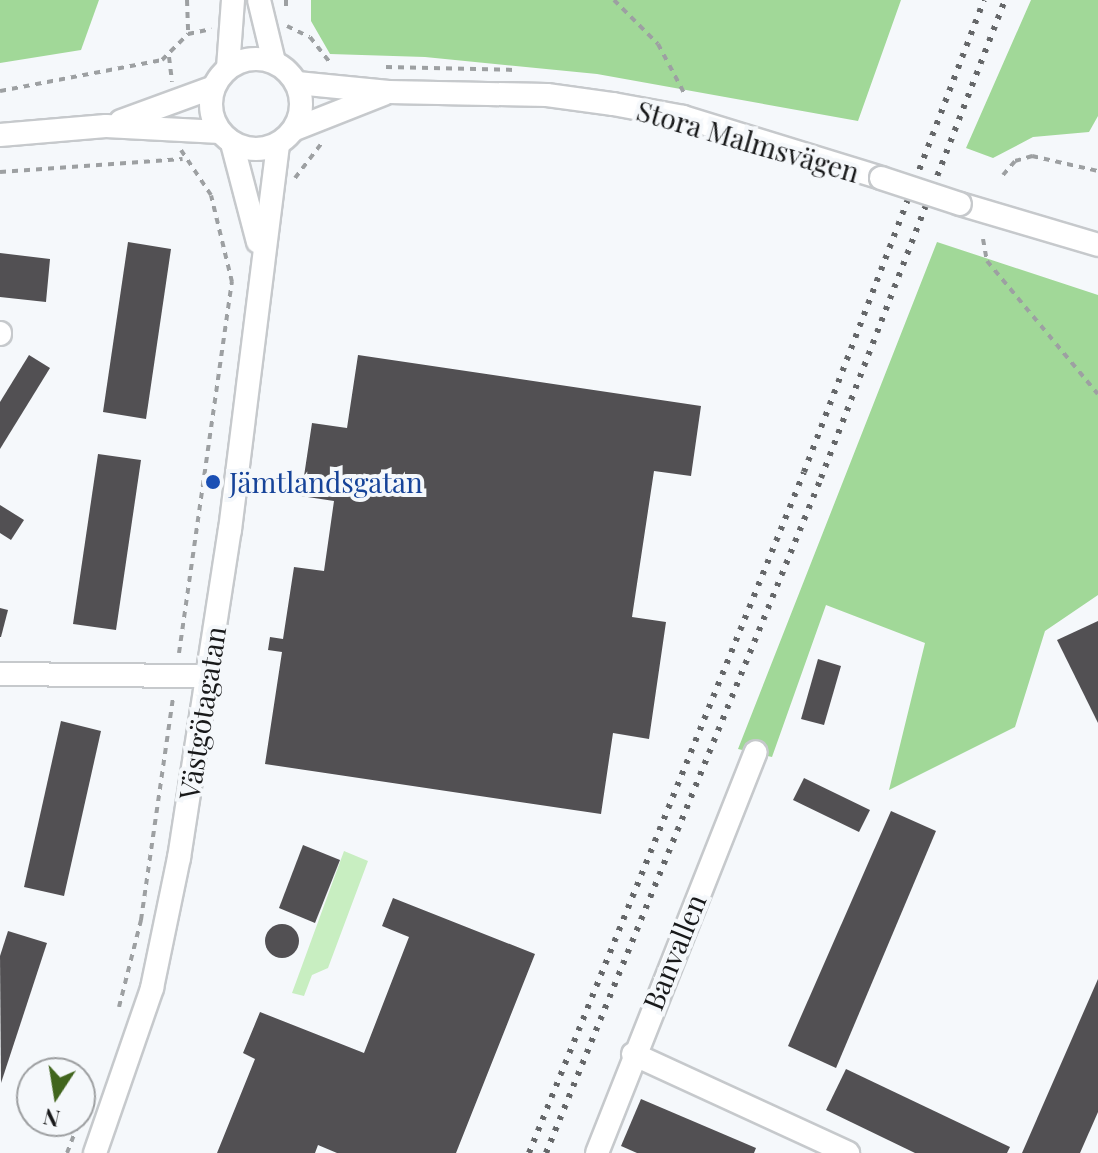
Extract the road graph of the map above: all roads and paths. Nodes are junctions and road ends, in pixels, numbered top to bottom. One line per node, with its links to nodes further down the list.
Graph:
1 (187, 0): 11 (path)
2 (233, 0): 7 (street)
3 (259, 0): 6 (street)
4 (614, 0): 13 (path)
5 (287, 25): 8 (path)
6 (274, 62): 7 (street); 9 (street)
7 (228, 68): 10 (street)
8 (332, 68)
9 (297, 83): 12 (street, Stora Malmsvägen); 15 (street)
10 (214, 87): 14 (street); 17 (street)
11 (0, 91)
12 (389, 92): 15 (street, Stora Malmsvägen); 25 (street, Stora Malmsvägen, bridge)
13 (684, 93)
14 (106, 126): 16 (street); 17 (street)
15 (295, 129): 19 (street)
16 (0, 135)
17 (226, 138): 19 (street); 26 (street, Västgötagatan)
18 (327, 139): 23 (path)
19 (278, 145): 26 (street, Västgötagatan)
20 (1098, 171): 22 (path)
21 (0, 172): 29 (path)
22 (1003, 175)
23 (296, 178)
24 (983, 239): 27 (path)
25 (1098, 245)
26 (262, 262): 30 (street, Västgötagatan)
27 (1098, 394)
28 (0, 674): 29 (street)
29 (176, 675): 30 (street); 32 (path)
30 (208, 676): 34 (street, Västgötagatan)
31 (756, 752): 33 (street, Banvallen)
32 (115, 1019)
33 (633, 1054): 35 (street, Banvallen); 36 (street)
34 (95, 1153)
35 (597, 1153)
36 (848, 1153)

